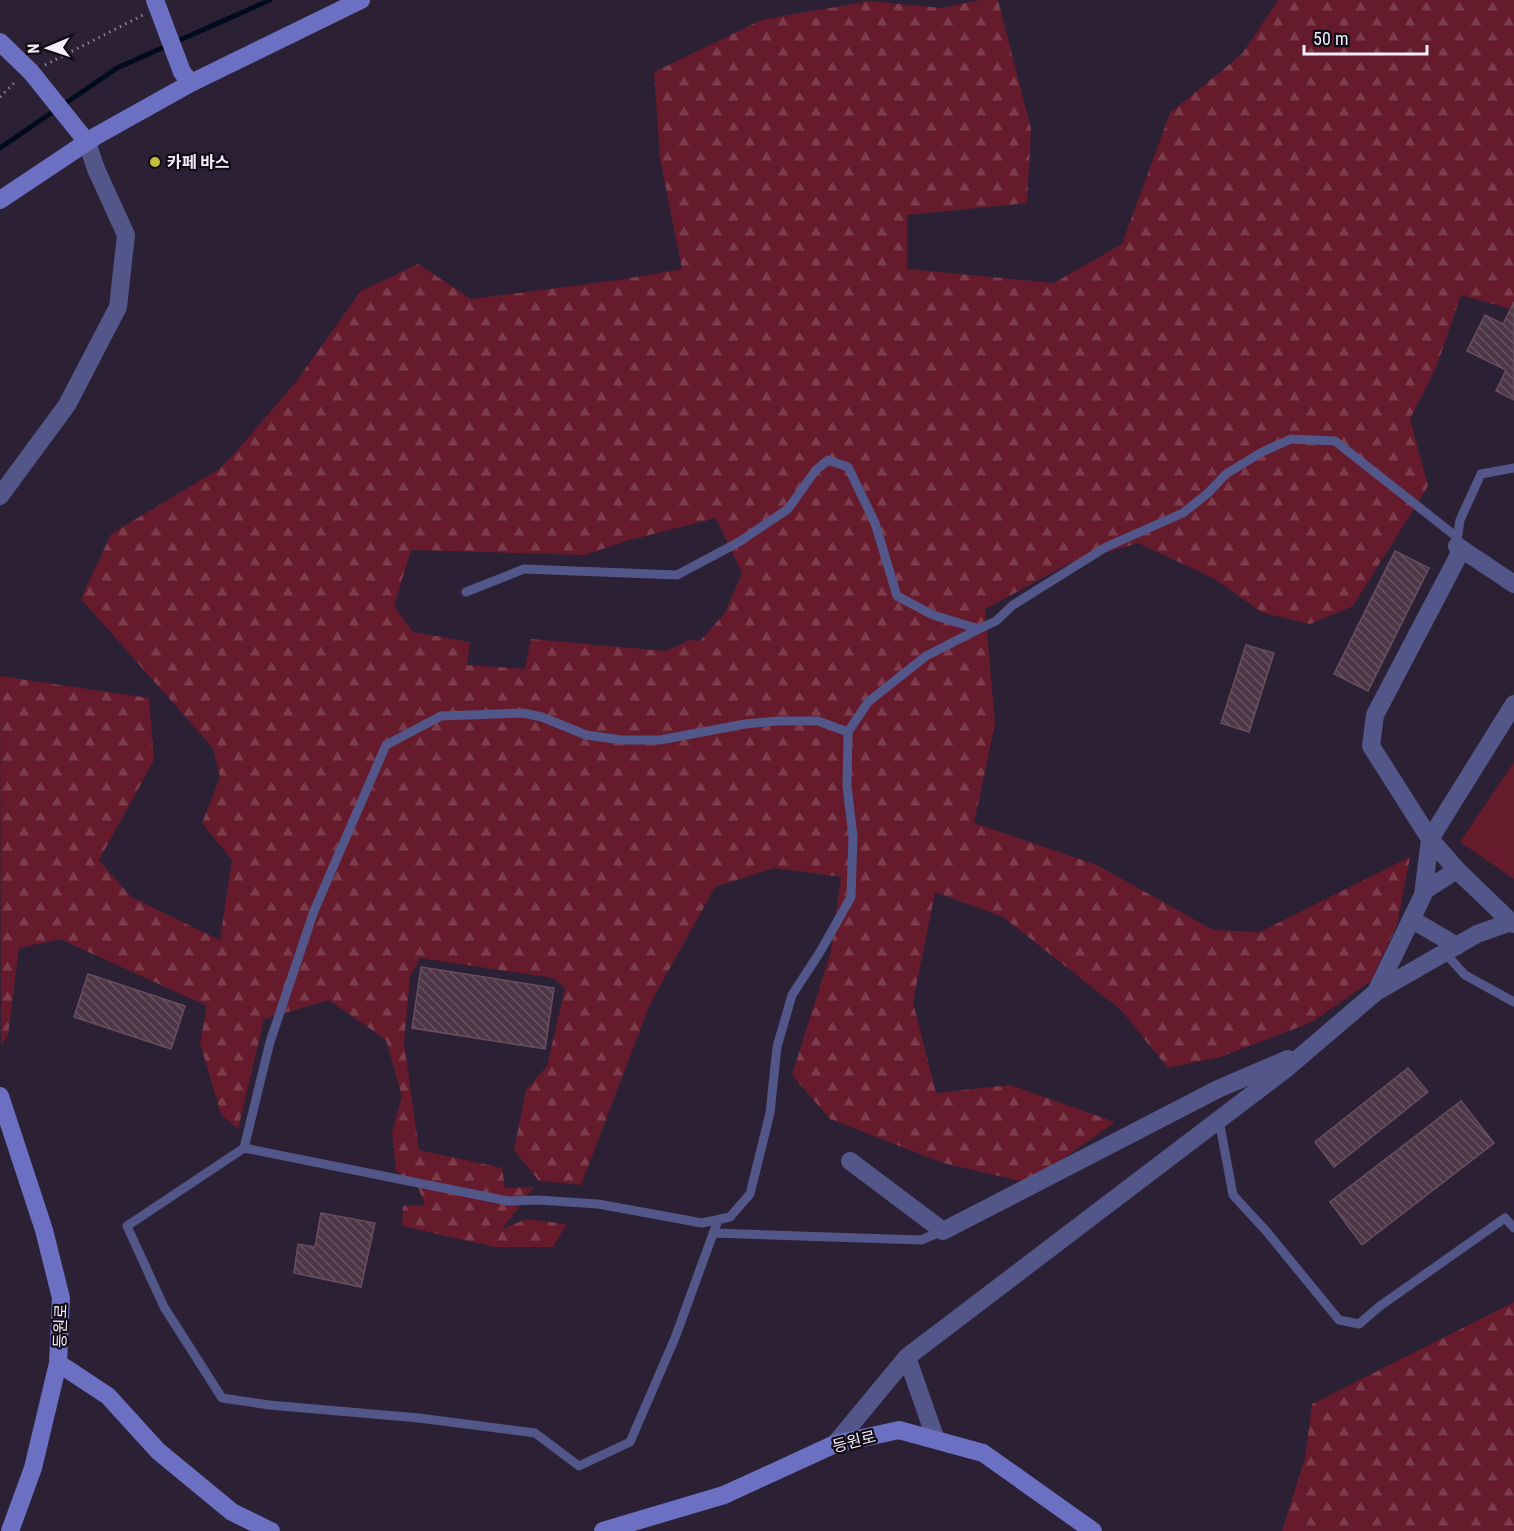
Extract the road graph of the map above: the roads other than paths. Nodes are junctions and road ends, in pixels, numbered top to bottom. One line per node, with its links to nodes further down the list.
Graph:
1 (361, 0): 4 (street)
2 (157, 5): 4 (street)
3 (0, 42): 5 (street)
4 (186, 77): 5 (street)
5 (82, 136): 6 (street); 8 (street)
6 (0, 200)
7 (1514, 468): 9 (lane)
8 (0, 496)
9 (1459, 544): 10 (street); 12 (lane); 15 (street)
10 (1514, 584)
11 (466, 592): 12 (lane)
12 (980, 628): 14 (lane)
13 (1514, 704): 15 (street)
14 (848, 732): 26 (lane); 28 (lane)
15 (1430, 839): 16 (street); 17 (street)
16 (1457, 870): 17 (street); 19 (street)
17 (1424, 891): 18 (street)
18 (1412, 919): 20 (street); 21 (street)
19 (1513, 923): 20 (street)
20 (1451, 949): 21 (street); 22 (lane)
21 (1376, 992): 23 (street)
22 (1514, 1002)
23 (1308, 1050): 25 (street); 30 (street)
24 (0, 1096): 33 (street, 등원로)
25 (1219, 1120): 29 (lane); 32 (street)
26 (244, 1148): 28 (lane); 31 (lane)
27 (850, 1161): 30 (street)
28 (718, 1220): 31 (lane)
29 (1514, 1228)
30 (943, 1231): 31 (lane)
31 (713, 1233)
32 (907, 1357): 34 (street); 35 (street)
33 (58, 1363): 36 (street); 37 (street, 등원로)
34 (936, 1440): 35 (street, 등원로); 39 (street, 등원로)
35 (835, 1444): 38 (street, 등원로)
36 (10, 1531)
37 (271, 1531)
38 (603, 1531)
39 (1093, 1531)

